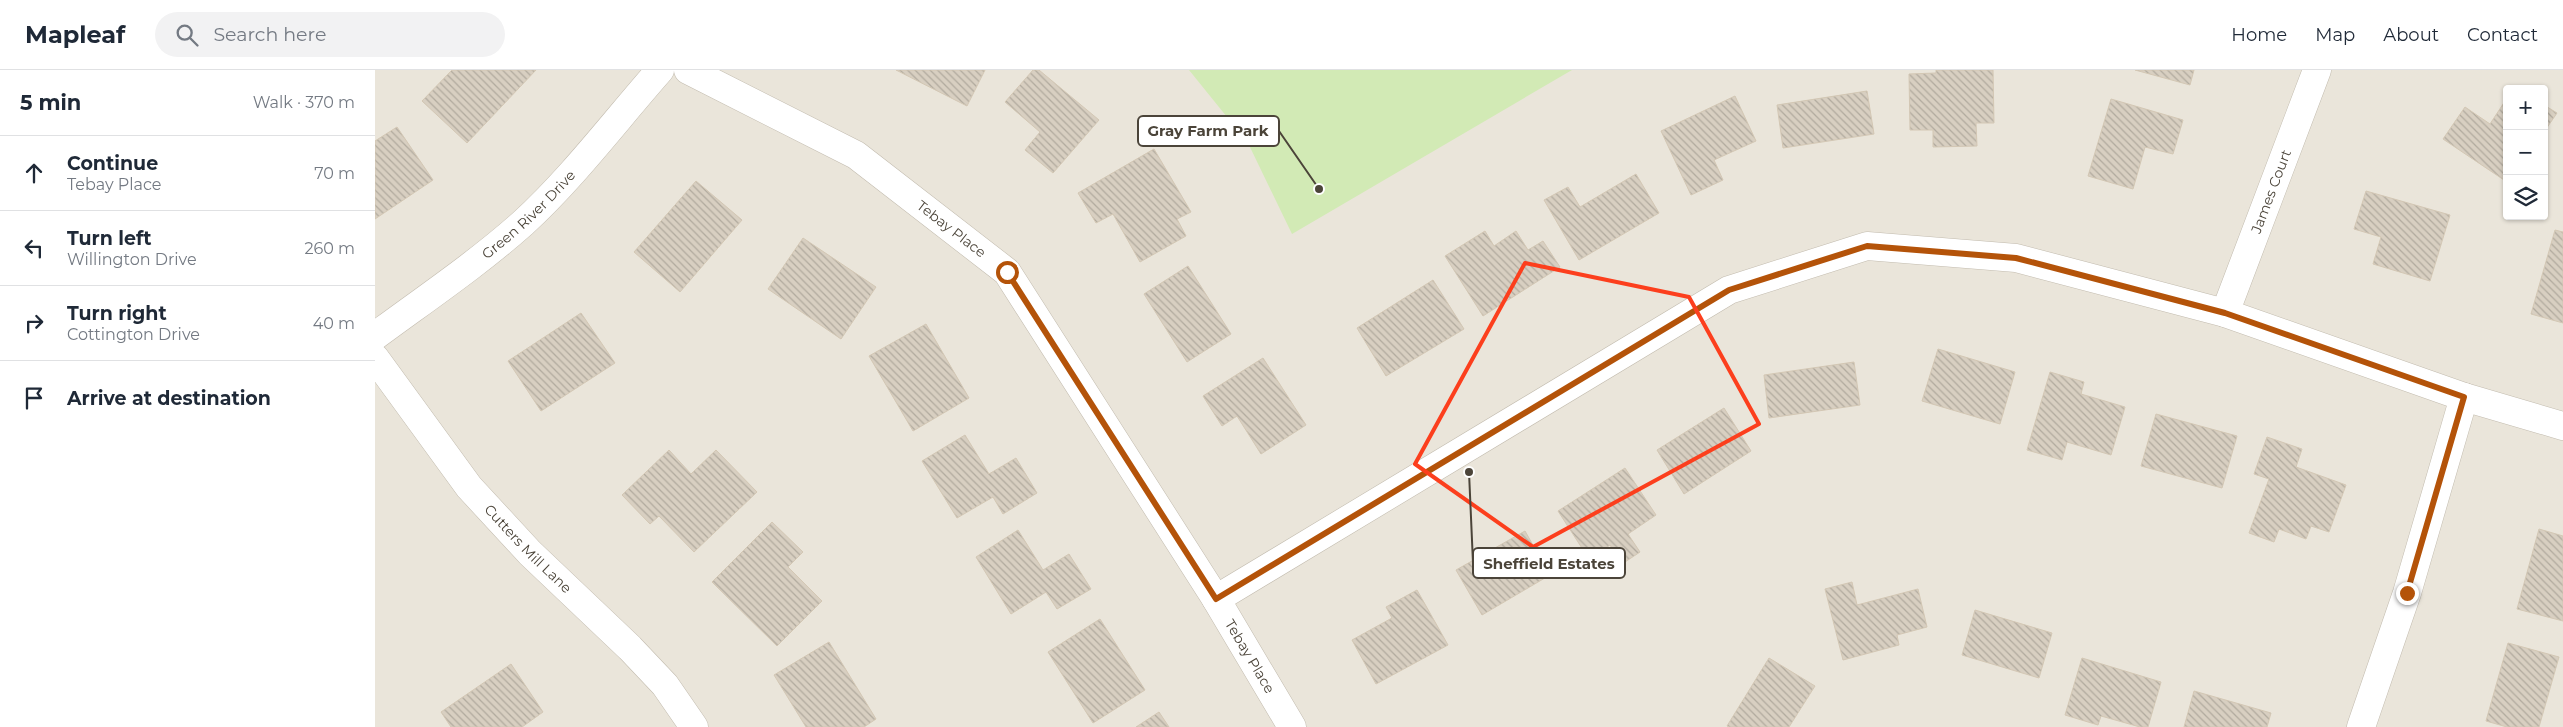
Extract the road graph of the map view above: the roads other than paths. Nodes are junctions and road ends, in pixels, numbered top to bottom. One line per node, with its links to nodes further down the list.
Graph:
1 (660, 70): 5 (street, Green River Drive)
2 (688, 70): 9 (street, Tebay Place)
3 (2317, 70): 4 (street, James Court)
4 (2225, 313): 7 (street); 9 (street)
5 (375, 336)
6 (375, 358): 10 (street, Cutters Mill Lane)
7 (2464, 397): 8 (street); 12 (street)
8 (2563, 426)
9 (1216, 599): 11 (street, Tebay Place)
10 (693, 727)
11 (1292, 727)
12 (2361, 727)

